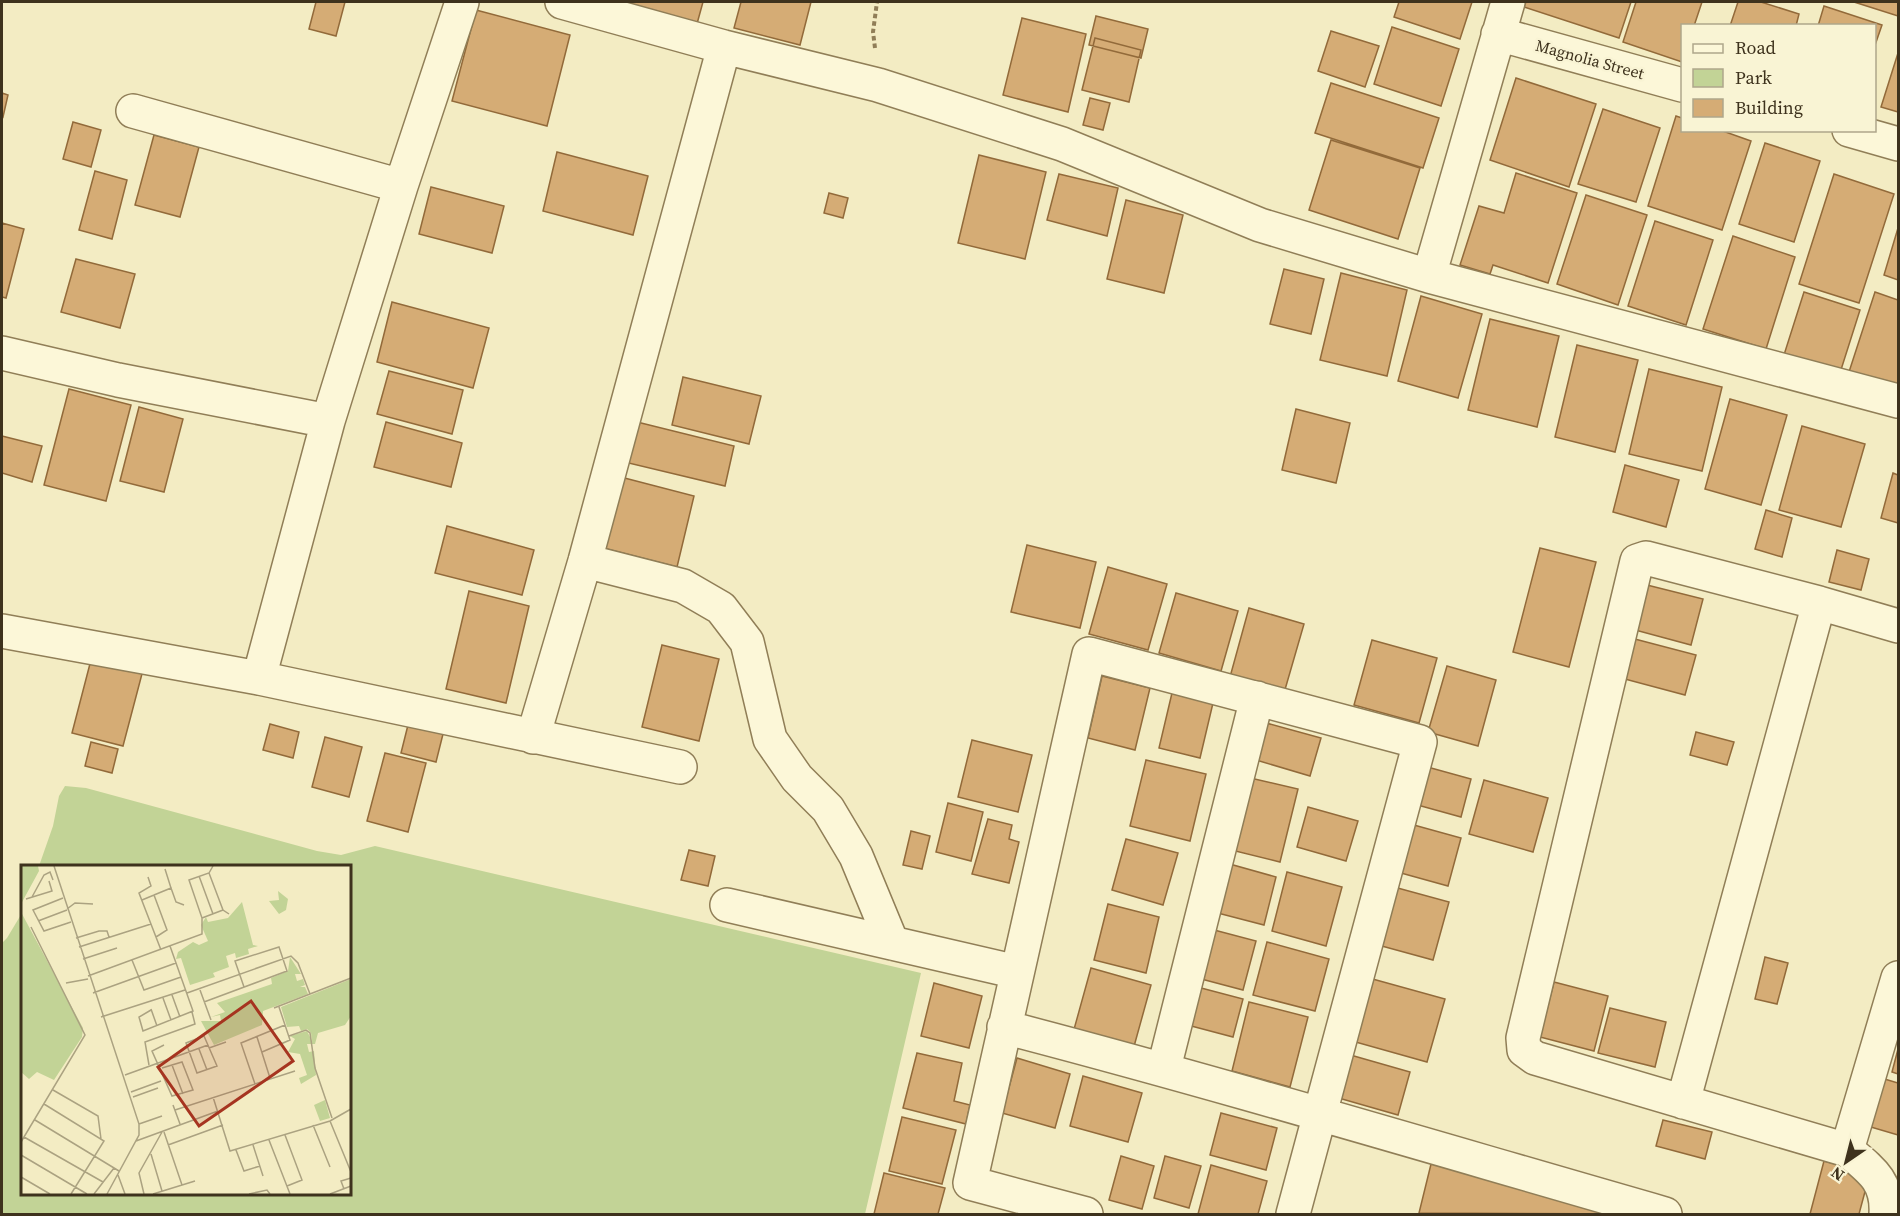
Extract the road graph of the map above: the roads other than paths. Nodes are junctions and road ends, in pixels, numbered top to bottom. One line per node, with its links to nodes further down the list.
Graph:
1 (462, 2): 10 (street)
2 (562, 2): 5 (street)
3 (1508, 2): 4 (street)
4 (1498, 34): 6 (street, Magnolia Street); 11 (street)
5 (724, 47): 11 (street); 15 (street)
6 (1681, 84)
7 (133, 111): 10 (street)
8 (1856, 132): 9 (street)
9 (1899, 144)
10 (401, 186): 14 (street)
11 (1429, 276): 13 (street)
12 (2, 353): 14 (street)
13 (1899, 401)
14 (328, 421): 19 (street)
15 (585, 561): 21 (street); 24 (street)
16 (1819, 603): 17 (street); 29 (street); 29 (street)
17 (1899, 626)
18 (2, 631): 19 (street)
19 (259, 678): 21 (street)
20 (1257, 698): 25 (street); 28 (street); 30 (street)
21 (533, 737): 22 (street)
22 (680, 767)
23 (727, 905): 24 (street)
24 (892, 943): 25 (street)
25 (1017, 972): 27 (street)
26 (1899, 978): 31 (street)
27 (1004, 1027): 28 (street); 32 (street)
28 (1164, 1068): 30 (street)
29 (1683, 1102): 31 (street)
30 (1319, 1115): 33 (street); 34 (street)
31 (1847, 1150): 35 (street)
32 (1086, 1215)
33 (1293, 1215)
34 (1665, 1215)
35 (1886, 1215)

